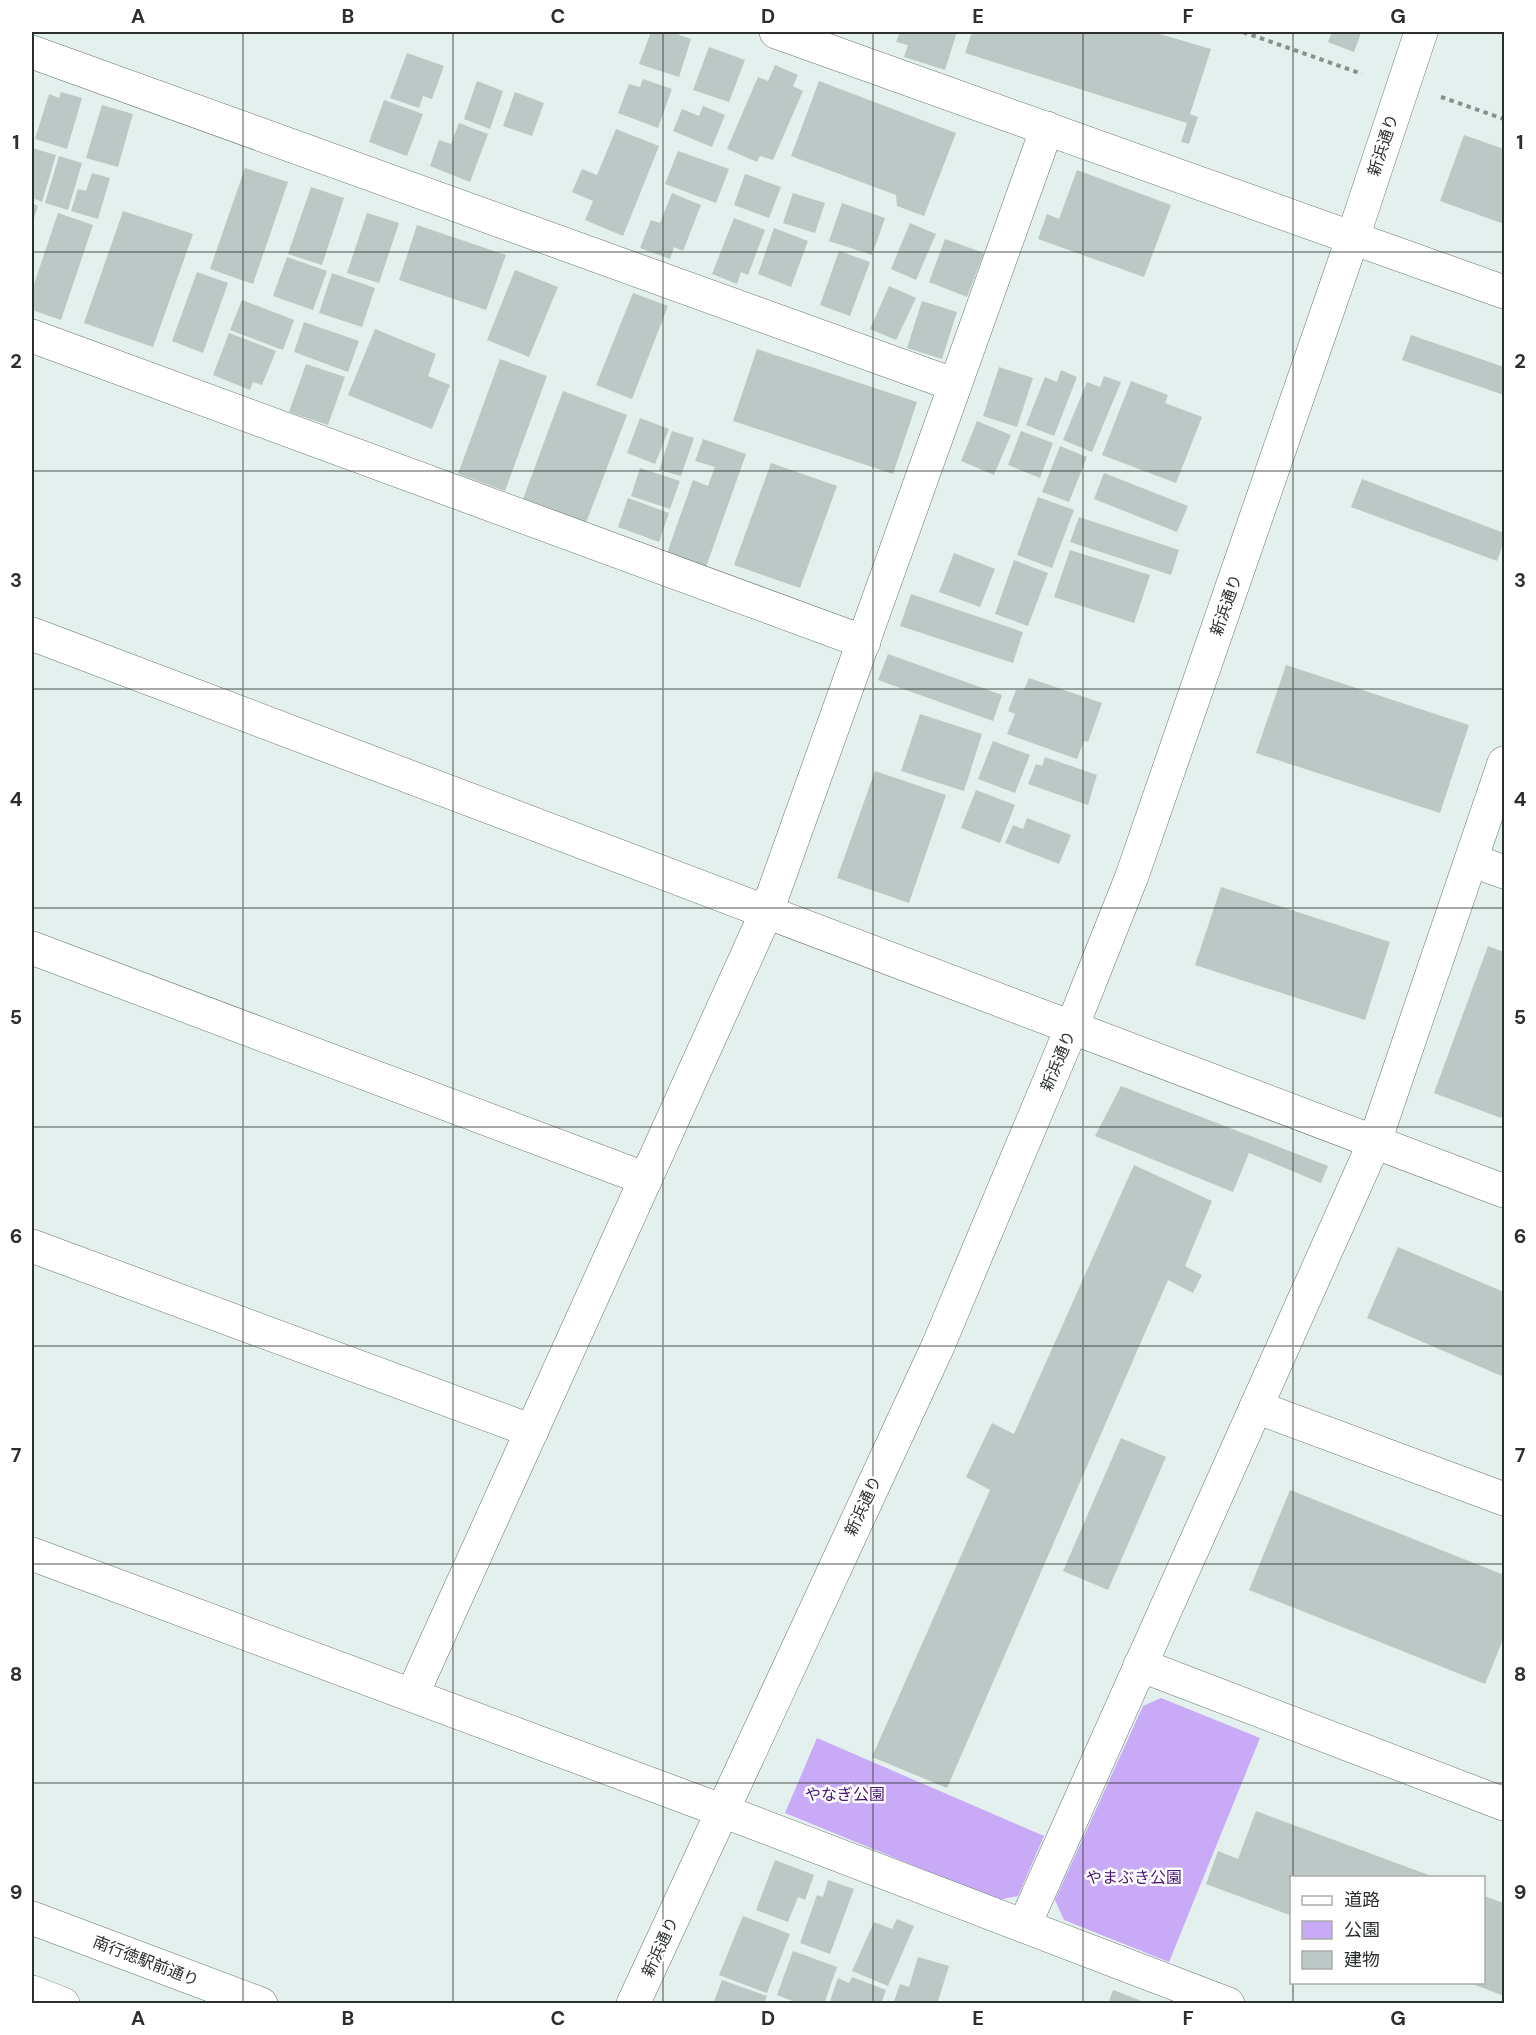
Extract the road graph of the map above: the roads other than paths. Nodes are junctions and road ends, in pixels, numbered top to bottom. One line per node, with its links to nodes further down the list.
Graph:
1 (776, 32): 4 (street)
2 (1421, 32): 5 (street, 新浜通り)
3 (32, 52): 8 (street)
4 (1047, 128): 5 (street); 8 (street)
5 (1353, 237): 6 (street); 16 (street, 新浜通り)
6 (1504, 292)
7 (32, 336): 10 (street)
8 (955, 385): 10 (street)
9 (32, 634): 14 (street)
10 (864, 642): 14 (street)
11 (1504, 763): 12 (street)
12 (1471, 860): 13 (street); 17 (street)
13 (1504, 872)
14 (767, 911): 16 (street); 18 (street)
15 (32, 948): 18 (street)
16 (1072, 1027): 17 (street); 28 (street, 新浜通り)
17 (1375, 1141): 19 (street); 21 (street)
18 (646, 1179): 22 (street)
19 (1504, 1191)
20 (32, 1246): 22 (street)
21 (1256, 1407): 23 (street); 25 (street)
22 (532, 1431): 26 (street)
23 (1504, 1499)
24 (32, 1554): 26 (street)
25 (1140, 1665): 27 (street); 30 (street)
26 (412, 1695): 28 (street)
27 (1504, 1804)
28 (723, 1811): 30 (street); 34 (street, 新浜通り)
29 (32, 1918): 33 (street, 南行徳駅前通り)
30 (1024, 1926): 35 (street)
31 (32, 1992): 32 (street)
32 (63, 2004)
33 (261, 2004)
34 (633, 2004)
35 (1228, 2004)

